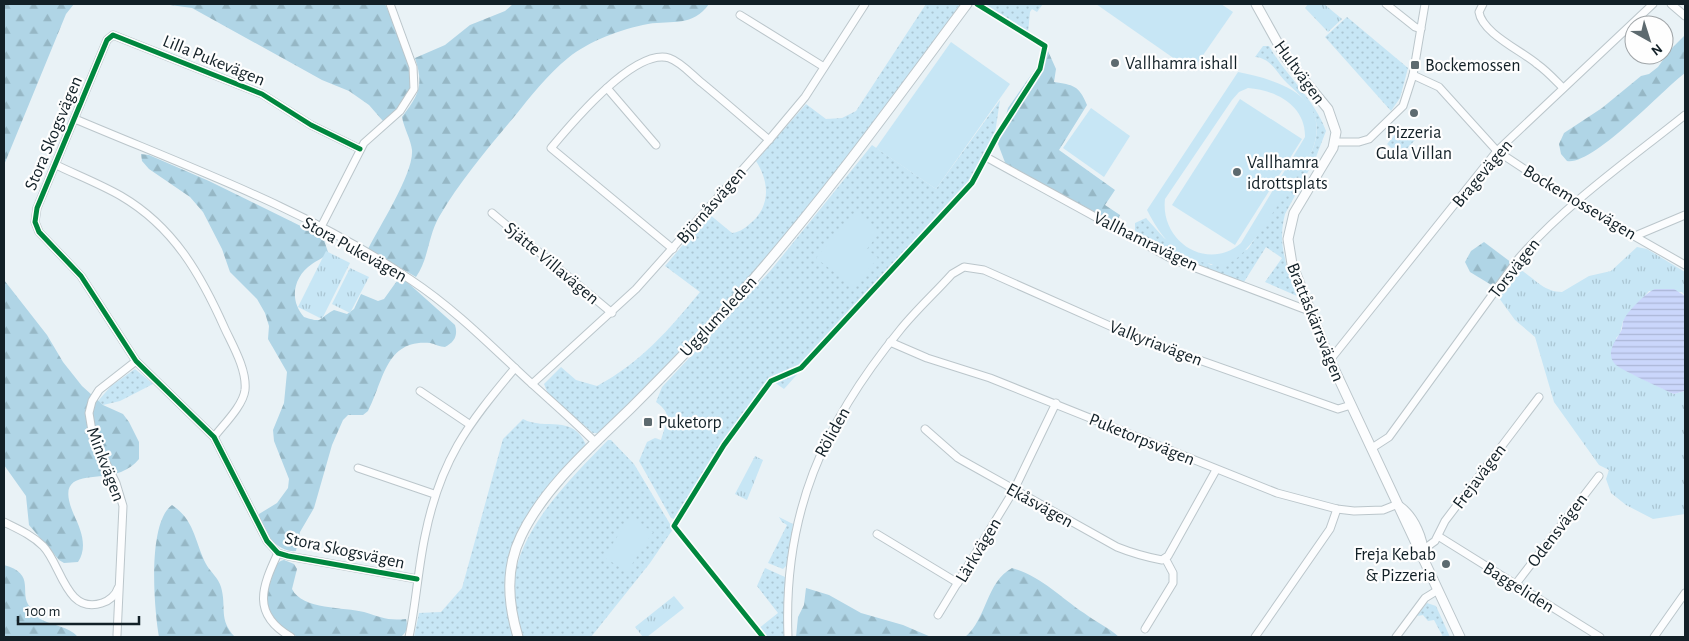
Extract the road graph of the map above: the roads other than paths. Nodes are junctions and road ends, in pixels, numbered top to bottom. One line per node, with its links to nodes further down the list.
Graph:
1 (390, 4): 23 (street)
2 (865, 4): 14 (street, Björnåsvägen)
3 (967, 4): 49 (street, Ugglumsleden)
4 (1256, 4): 21 (street, Hultvägen)
5 (1386, 4): 12 (street)
6 (1425, 4): 12 (street)
7 (1483, 4): 17 (street)
8 (1653, 4): 17 (street, Bragevägen)
9 (1671, 4): 11 (street)
10 (740, 15): 14 (street)
11 (1685, 16)
12 (1421, 29): 15 (street)
13 (107, 40): 19 (street, Stora Skogsvägen); 23 (street, Lilla Pukevägen)
14 (824, 67): 20 (street, Björnåsvägen)
15 (1413, 75): 21 (street); 24 (street, Bockemossevägen)
16 (607, 88): 20 (street); 22 (street); 32 (street)
17 (1563, 88): 24 (street, Bragevägen)
18 (1685, 115): 27 (street, Torsvägen)
19 (75, 119): 26 (street, Stora Skogsvägen); 30 (street, Stora Pukevägen)
20 (769, 140): 32 (street, Björnåsvägen)
21 (1335, 142): 35 (street, Brattåskärrsvägen)
22 (656, 145)
23 (360, 149): 30 (street)
24 (1497, 151): 27 (street, Bockemossevägen); 38 (street, Bragevägen)
25 (986, 157): 35 (street, Vallhamravägen)
26 (56, 165): 39 (street, Stora Skogsvägen); 48 (street)
27 (1576, 203): 31 (street, Bockemossevägen); 50 (street, Torsvägen)
28 (492, 213): 36 (street, Sjätte Villavägen)
29 (1685, 215): 31 (street)
30 (321, 227): 40 (street, Stora Pukevägen)
31 (1635, 236): 33 (street, Bockemossevägen)
32 (673, 249): 36 (street, Björnåsvägen)
33 (1685, 265)
34 (964, 267): 37 (street, Röliden); 45 (street, Valkyriavägen)
35 (1312, 312): 38 (street, Brattåskärrsvägen)
36 (612, 313): 41 (street, Björnåsvägen)
37 (890, 342): 44 (street, Puketorpsvägen); 76 (street, Röliden)
38 (1330, 360): 45 (street, Brattåskärrsvägen)
39 (136, 361): 48 (street, Stora Skogsvägen); 67 (street, Minkvägen)
40 (515, 368): 41 (street, Stora Pukevägen); 46 (street)
41 (532, 384): 49 (street, Stora Pukevägen)
42 (420, 391): 46 (street)
43 (1539, 396): 60 (street, Frejavägen)
44 (1056, 403): 52 (street, Puketorpsvägen); 54 (street, Lärkvägen)
45 (1351, 405): 50 (street, Brattåskärrsvägen)
46 (469, 424): 55 (street)
47 (925, 429): 54 (street, Ekåsvägen)
48 (214, 437): 61 (street, Stora Skogsvägen)
49 (595, 442): 75 (street, Ugglumsleden)
50 (1372, 448): 56 (street, Brattåskärrsvägen)
51 (358, 468): 55 (street)
52 (1216, 470): 57 (street, Puketorpsvägen); 63 (street)
53 (1599, 476): 66 (street, Odensvägen)
54 (1014, 490): 63 (street, Ekåsvägen); 65 (street, Lärkvägen)
55 (434, 494): 64 (street)
56 (1399, 506): 57 (street, Puketorpsvägen); 62 (street, Brattåskärrsvägen)
57 (1337, 509): 77 (street)
58 (4, 522): 67 (street)
59 (877, 534): 65 (street)
60 (1438, 536): 62 (street, Frejavägen); 66 (street, Baggeliden)
61 (278, 552): 64 (street, Stora Skogsvägen); 73 (street)
62 (1422, 553): 68 (street, Brattåskärrsvägen)
63 (1165, 558): 71 (street)
64 (417, 579): 74 (street)
65 (958, 583): 70 (street, Lärkvägen)
66 (1515, 585): 80 (street, Baggeliden)
67 (119, 587): 72 (street, Minkvägen)
68 (1438, 590): 78 (street); 79 (street, Brattåskärrsvägen)
69 (1685, 593): 81 (street)
70 (938, 615)
71 (1145, 629)
72 (117, 635)
73 (291, 637)
74 (409, 637)
75 (518, 637)
76 (788, 637)
77 (1256, 637)
78 (1396, 637)
79 (1460, 637)
80 (1600, 637)
81 (1654, 637)

